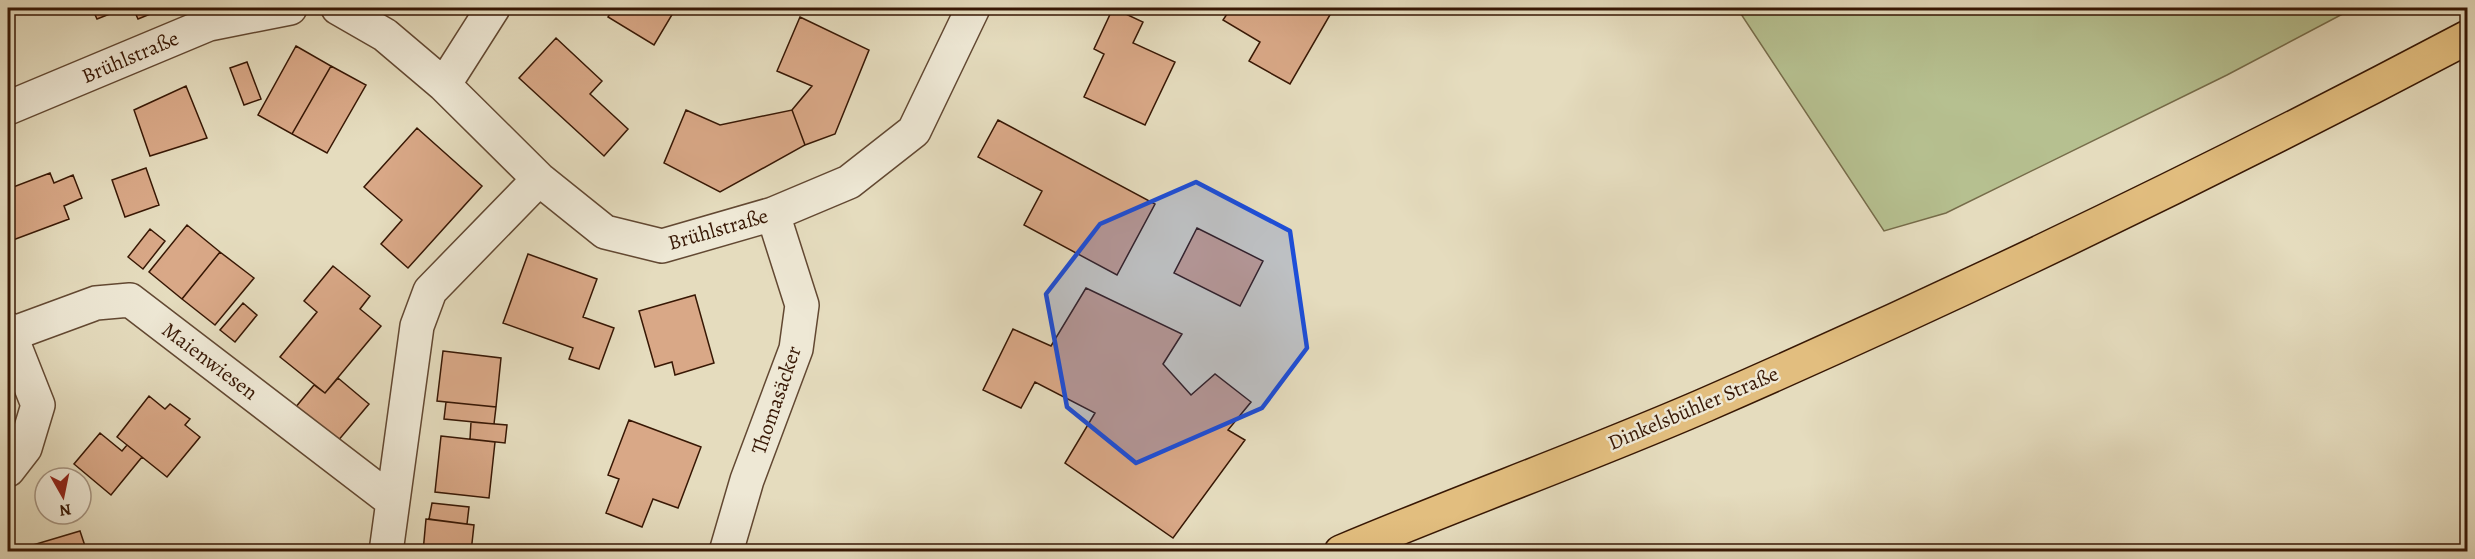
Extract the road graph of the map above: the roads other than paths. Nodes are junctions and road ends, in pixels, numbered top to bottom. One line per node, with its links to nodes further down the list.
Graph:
1 (290, 8): 7 (street, Brühlstraße)
2 (338, 8): 6 (street, Brühlstraße)
3 (493, 8): 6 (street)
4 (973, 8): 9 (street, Brühlstraße)
5 (2468, 37): 15 (main road, Dinkelsbühler Straße)
6 (444, 85): 8 (street, Brühlstraße)
7 (8, 108)
8 (539, 179): 9 (street, Brühlstraße); 12 (street)
9 (773, 214): 14 (street, Thomasäcker)
10 (8, 332): 11 (street, Maienwiesen); 12 (street, Maienwiesen)
11 (8, 470)
12 (391, 500): 13 (street)
13 (386, 552)
14 (726, 552)
15 (1341, 552)

